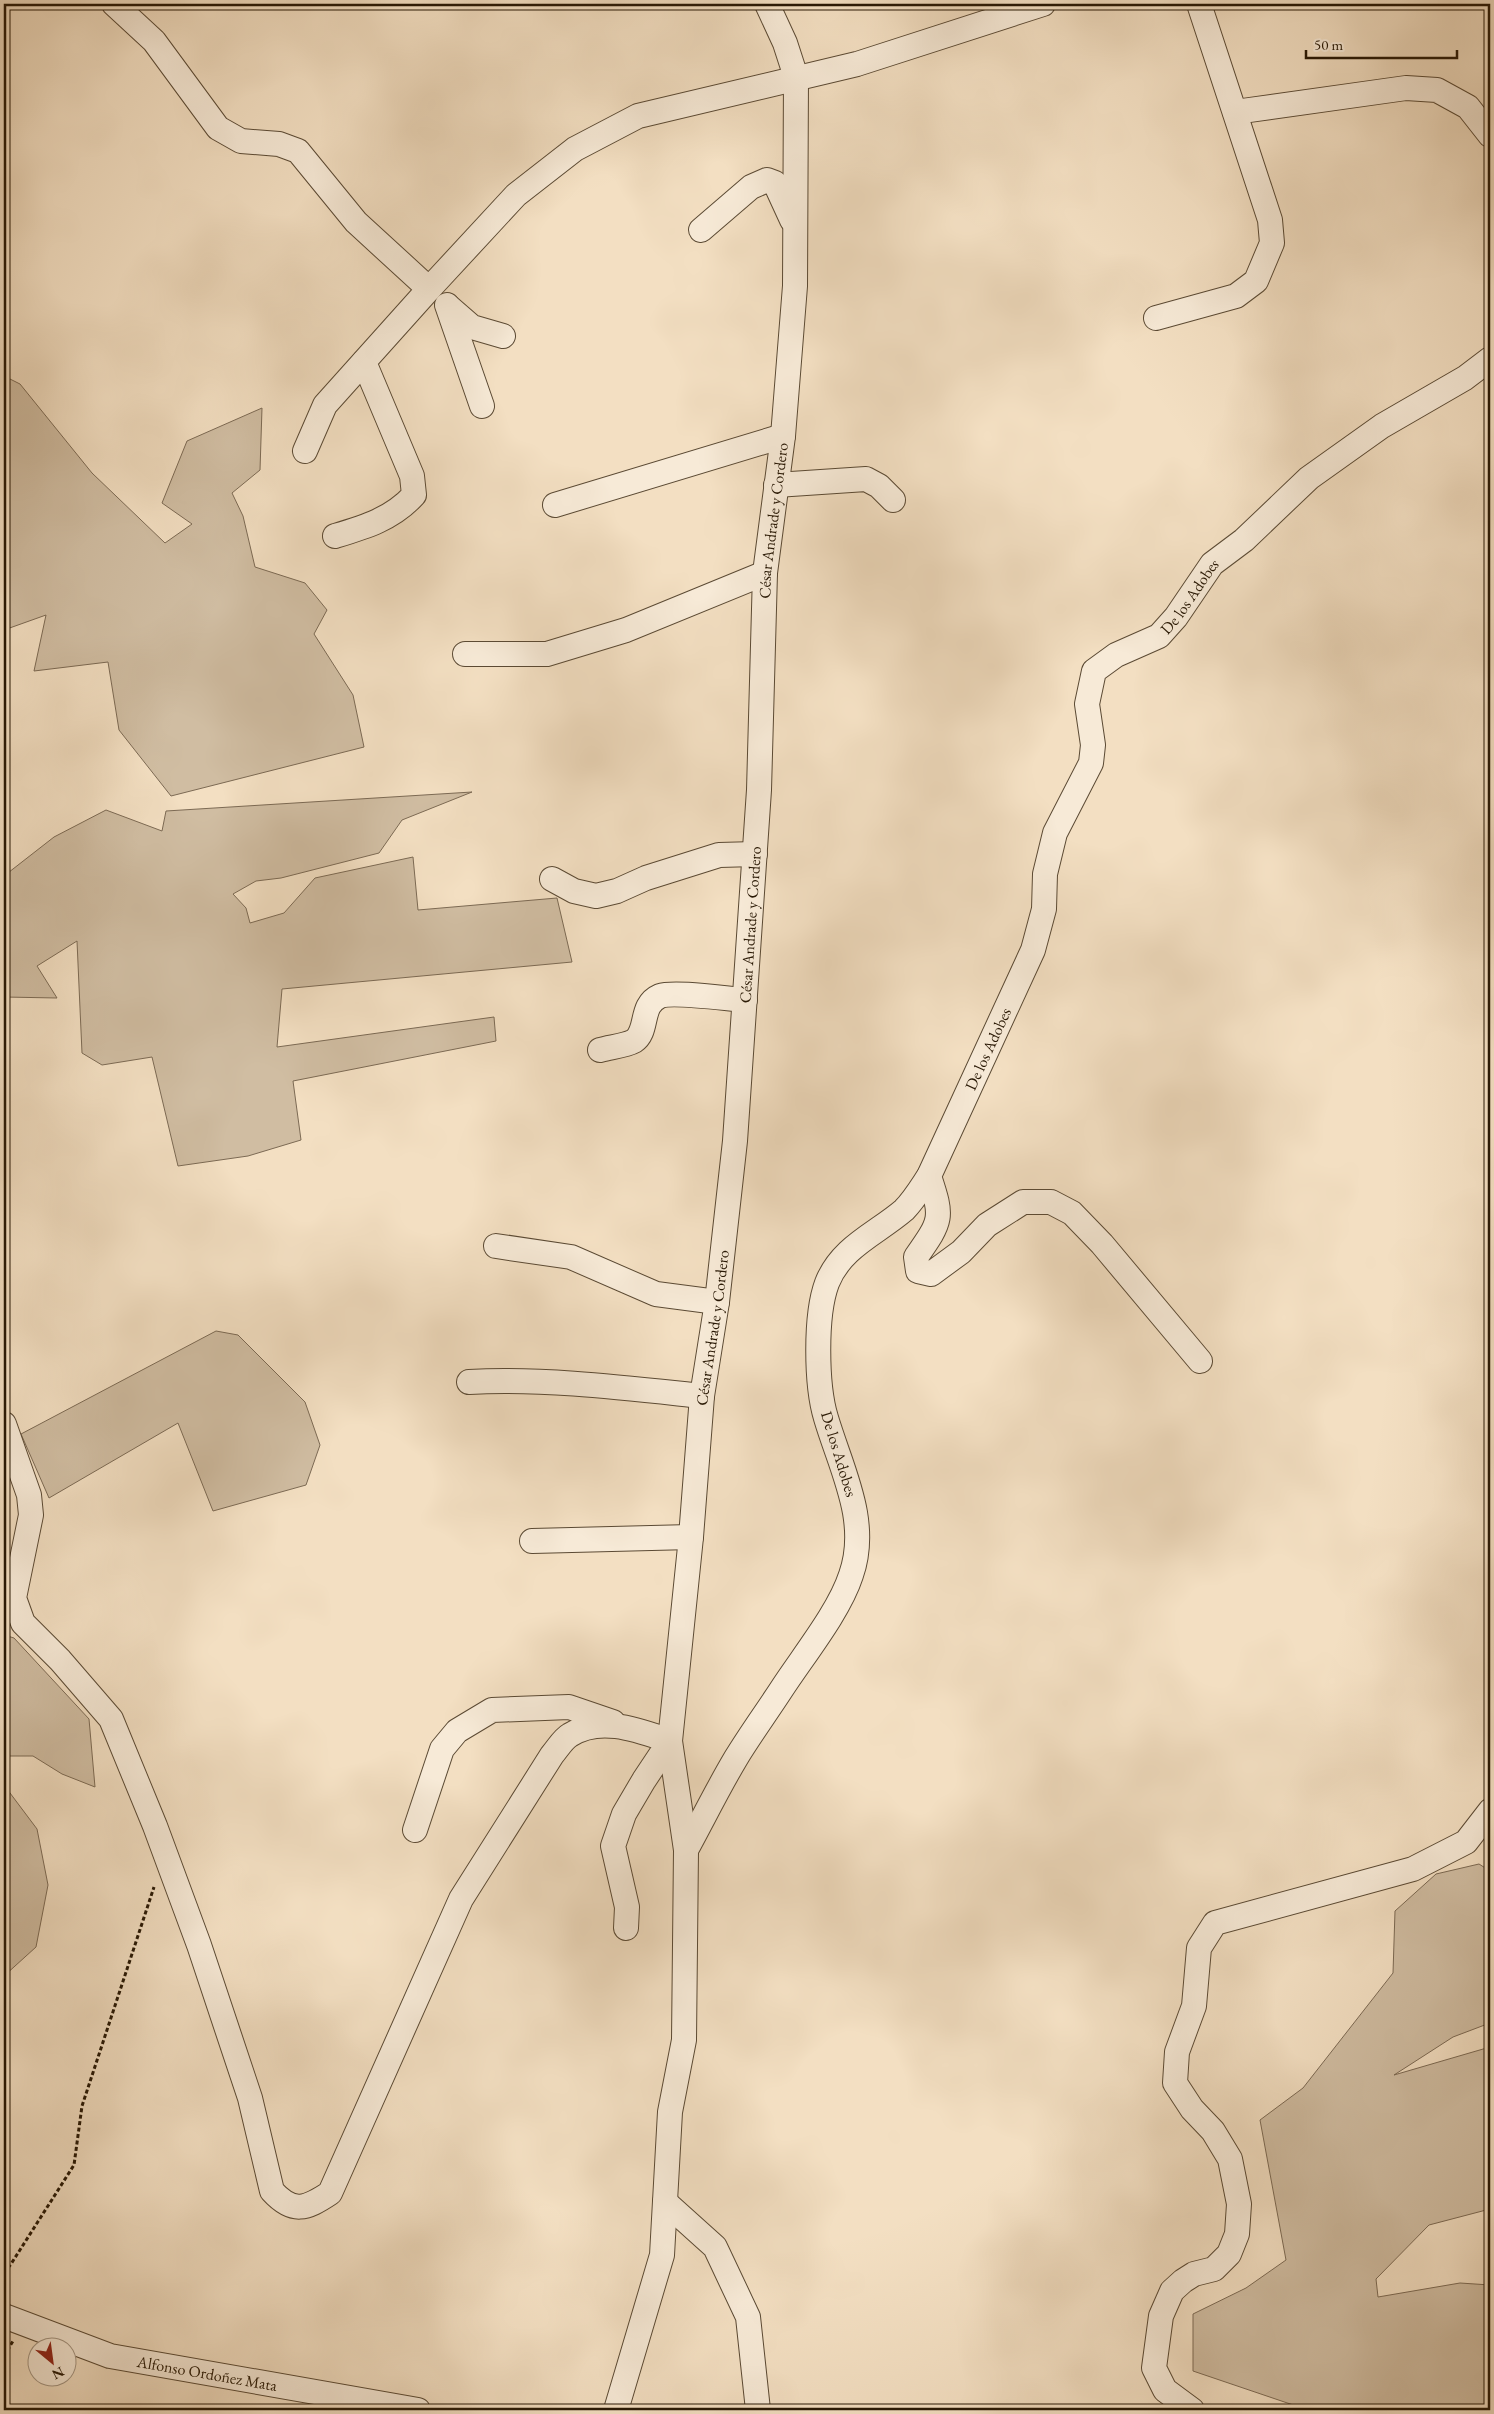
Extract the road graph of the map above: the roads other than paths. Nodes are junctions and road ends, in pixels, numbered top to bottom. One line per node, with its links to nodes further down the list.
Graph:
1 (114, 4): 10 (street)
2 (767, 4): 5 (street, César Andrade y Cordero)
3 (1043, 4): 5 (street)
4 (1199, 4): 6 (street)
5 (796, 78): 9 (street, César Andrade y Cordero); 10 (street)
6 (1235, 112): 7 (street); 12 (street)
7 (1490, 135)
8 (701, 230): 9 (street)
9 (795, 231): 17 (street, César Andrade y Cordero)
10 (434, 283): 11 (street); 15 (street)
11 (447, 305): 13 (street); 16 (street)
12 (1156, 318)
13 (503, 336)
14 (1490, 359): 29 (street, De los Adobes)
15 (364, 362): 18 (street); 22 (street)
16 (482, 406)
17 (783, 436): 19 (street, César Andrade y Cordero); 21 (street)
18 (305, 451)
19 (776, 485): 20 (street); 23 (street, César Andrade y Cordero)
20 (893, 500)
21 (555, 504)
22 (336, 536)
23 (765, 572): 24 (street); 25 (street, César Andrade y Cordero)
24 (465, 654)
25 (755, 854): 26 (street); 27 (street, César Andrade y Cordero)
26 (552, 879)
27 (745, 1000): 28 (street); 31 (street, César Andrade y Cordero)
28 (600, 1050)
29 (929, 1176): 32 (street); 42 (street, De los Adobes)
30 (496, 1246): 31 (street)
31 (717, 1302): 34 (street, César Andrade y Cordero)
32 (1200, 1361)
33 (469, 1382): 34 (street)
34 (702, 1396): 36 (street, César Andrade y Cordero)
35 (4, 1424): 38 (street)
36 (691, 1538): 37 (street); 39 (street, César Andrade y Cordero)
37 (532, 1541)
38 (629, 1727): 39 (street); 41 (street)
39 (670, 1742): 42 (street, César Andrade y Cordero); 43 (street)
40 (1490, 1811): 50 (street)
41 (415, 1830)
42 (686, 1850): 44 (street, César Andrade y Cordero)
43 (626, 1928)
44 (665, 2202): 48 (street, César Andrade y Cordero); 49 (street)
45 (4, 2316): 46 (street, Alfonso Ordoñez Mata)
46 (350, 2404): 47 (street, Alfonso Ordoñez Mata)
47 (418, 2410)
48 (616, 2410)
49 (758, 2410)
50 (1192, 2410)

